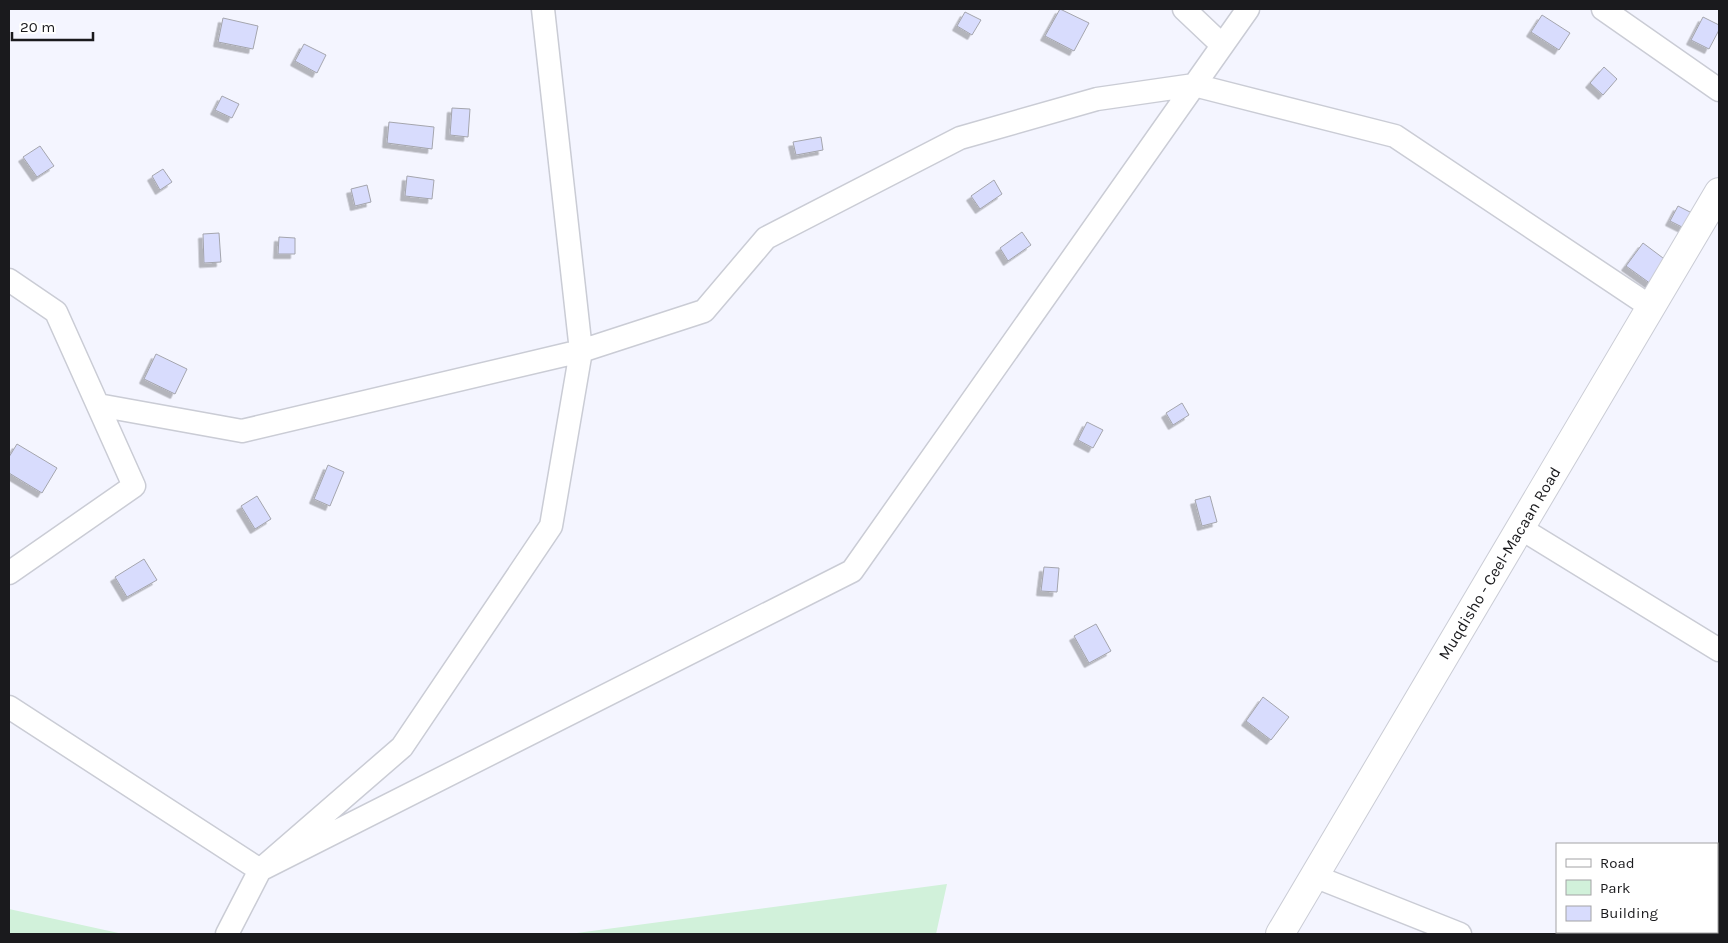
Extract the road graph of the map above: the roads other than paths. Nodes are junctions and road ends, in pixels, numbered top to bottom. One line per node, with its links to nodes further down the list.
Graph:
1 (543, 9): 11 (street)
2 (1184, 9): 5 (street)
3 (1248, 9): 5 (street)
4 (1603, 9): 7 (street)
5 (1222, 45): 6 (street)
6 (1194, 85): 10 (street); 11 (street); 17 (street)
7 (1719, 90)
8 (1719, 192): 10 (street, Muqdisho - Ceel-Macaan Road)
9 (9, 280): 12 (street)
10 (1651, 307): 13 (street, Muqdisho - Ceel-Macaan Road)
11 (582, 351): 12 (street); 17 (street)
12 (98, 405): 14 (street)
13 (1520, 528): 15 (street); 18 (street, Muqdisho - Ceel-Macaan Road)
14 (9, 573)
15 (1719, 650)
16 (9, 707): 17 (street)
17 (260, 870): 19 (street)
18 (1314, 876): 20 (street, Muqdisho - Ceel-Macaan Road); 21 (street)
19 (227, 934)
20 (1280, 934)
21 (1460, 934)

